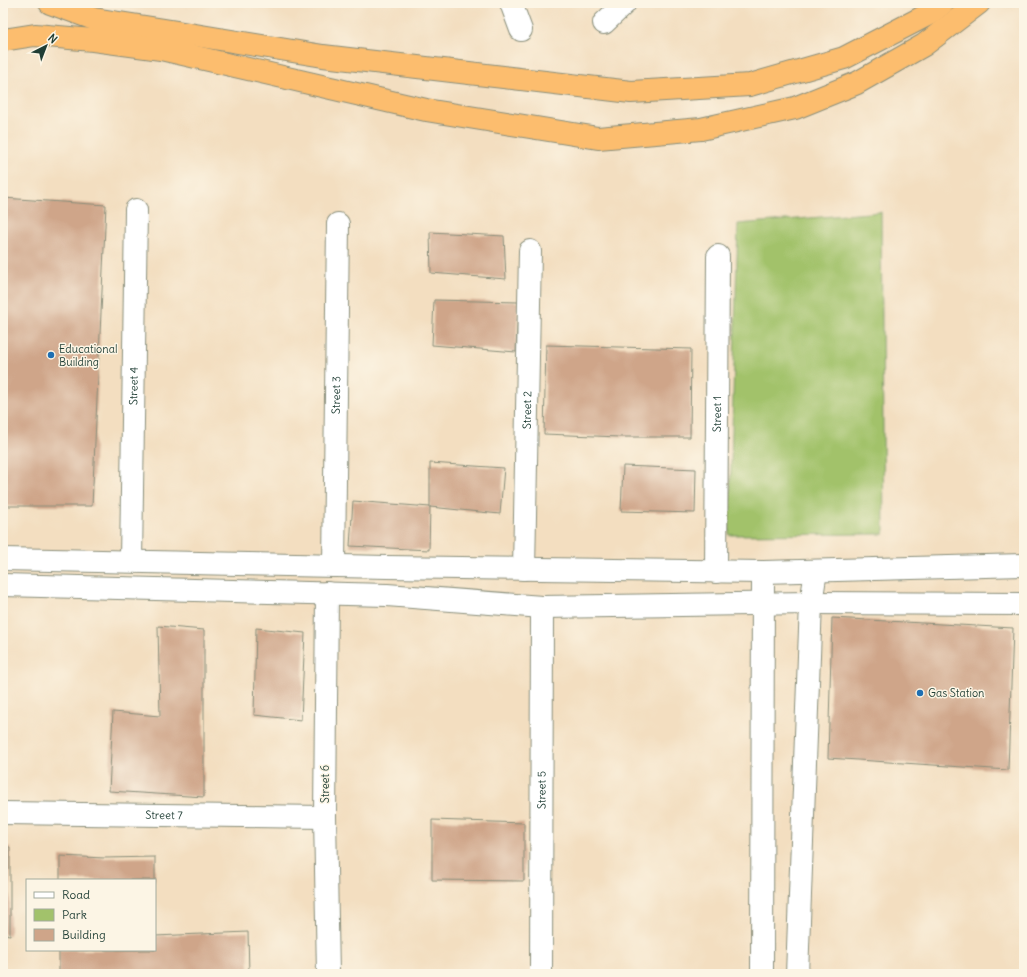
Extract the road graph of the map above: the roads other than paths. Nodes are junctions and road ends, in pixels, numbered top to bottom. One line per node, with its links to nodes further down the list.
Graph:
1 (50, 3): 4 (highway)
2 (511, 3): 7 (street)
3 (625, 3): 6 (street)
4 (943, 3)
5 (979, 3): 8 (highway)
6 (604, 24)
7 (521, 30)
8 (3, 40)
9 (136, 210): 14 (street, Street 4)
10 (338, 224): 16 (street, Street 3)
11 (530, 250): 18 (street, Street 2)
12 (718, 256): 20 (street, Street 1)
13 (3, 558): 14 (street)
14 (131, 561): 16 (street)
15 (1024, 565): 19 (street)
16 (334, 566): 17 (street)
17 (387, 567): 18 (street); 24 (street)
18 (524, 569): 20 (street)
19 (816, 571): 21 (street); 25 (street)
20 (716, 572): 21 (street)
21 (763, 572): 27 (street)
22 (3, 585): 23 (street)
23 (327, 593): 24 (street); 30 (street, Street 6)
24 (387, 595): 28 (street)
25 (811, 603): 26 (street); 27 (street); 34 (street)
26 (1024, 604)
27 (763, 605): 28 (street); 33 (street)
28 (542, 607): 32 (street, Street 5)
29 (3, 813): 30 (street, Street 7)
30 (325, 816): 31 (street, Street 6)
31 (328, 974)
32 (540, 974)
33 (762, 974)
34 (797, 974)

